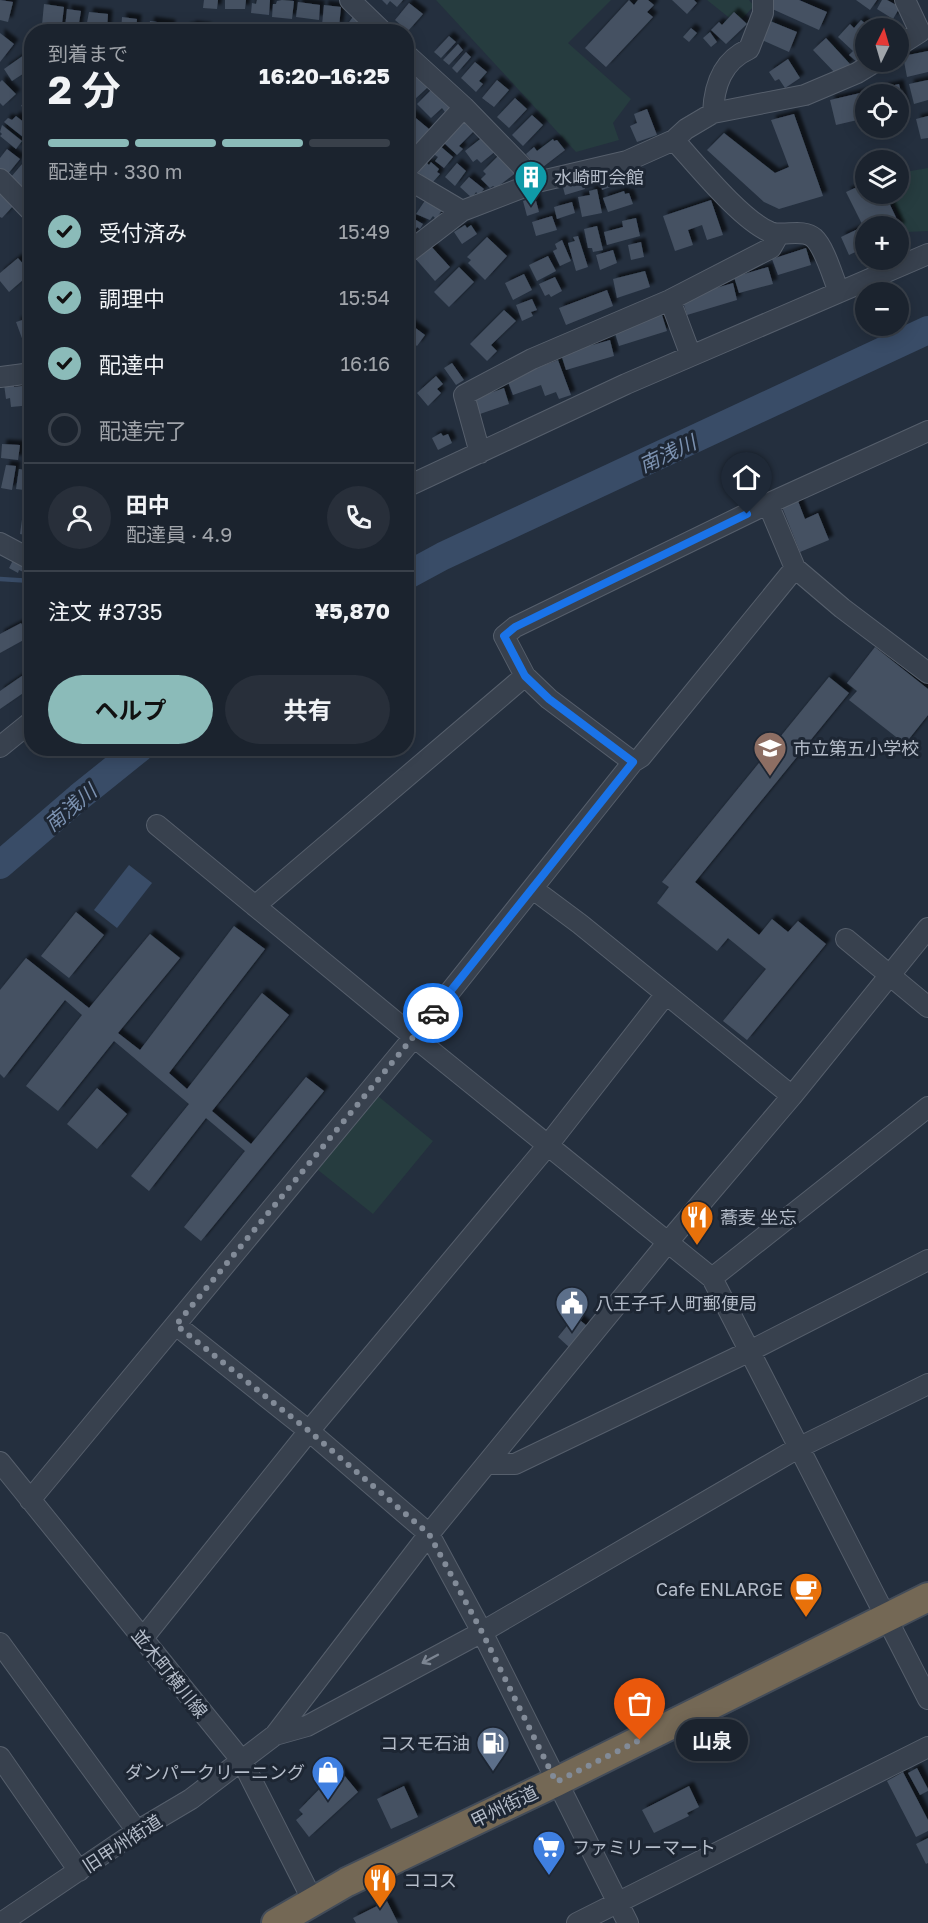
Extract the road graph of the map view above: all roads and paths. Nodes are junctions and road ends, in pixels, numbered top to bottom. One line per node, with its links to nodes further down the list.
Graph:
1 (350, 0): 4 (street)
2 (763, 0): 10 (street)
3 (905, 0): 5 (street)
4 (375, 24)
5 (924, 34): 6 (street)
6 (909, 41)
7 (414, 61): 9 (street)
8 (859, 72): 10 (street)
9 (464, 107): 12 (street); 14 (street)
10 (713, 113): 11 (street)
11 (674, 140): 14 (street); 18 (street)
12 (414, 161)
13 (0, 179): 16 (street)
14 (537, 182): 17 (street)
15 (414, 183): 17 (street)
16 (24, 204)
17 (462, 211): 19 (street)
18 (779, 234): 21 (street); 22 (street)
19 (414, 248)
20 (928, 254): 21 (street)
21 (839, 292): 23 (street)
22 (670, 300): 23 (street); 27 (street)
23 (692, 356): 27 (street)
24 (24, 374): 25 (street)
25 (0, 377)
26 (928, 431): 29 (street)
27 (480, 453): 28 (street)
28 (414, 483)
29 (768, 504): 32 (street); 34 (street)
30 (0, 543): 31 (street)
31 (24, 556)
32 (795, 568): 33 (street); 37 (street)
33 (928, 673)
34 (525, 676): 37 (street); 40 (street)
35 (24, 726): 36 (street)
36 (2, 740)
37 (633, 762): 39 (street)
38 (157, 825): 40 (street)
39 (533, 889): 44 (street); 46 (street)
40 (255, 906): 46 (street)
41 (928, 928): 43 (street)
42 (846, 939): 43 (street)
43 (891, 975): 45 (street); 47 (street)
44 (666, 994): 47 (street); 49 (street)
45 (928, 1007)
46 (414, 1037): 49 (street); 53 (street)
47 (792, 1096): 50 (street)
48 (928, 1107): 52 (street)
49 (548, 1145): 50 (street); 56 (street)
50 (668, 1242): 52 (street); 59 (street)
51 (928, 1260): 54 (street)
52 (712, 1278): 54 (street)
53 (176, 1325): 56 (street); 60 (street)
54 (748, 1352): 57 (street); 59 (street)
55 (928, 1383): 57 (street)
56 (309, 1431): 61 (street); 65 (street)
57 (798, 1448): 63 (street); 64 (street)
58 (0, 1462): 60 (street, 並木町横川線)
59 (488, 1464): 61 (street)
60 (30, 1500): 65 (street, 並木町横川線)
61 (429, 1534): 64 (street); 68 (street)
62 (928, 1597): 63 (highway, 甲州街道)
63 (886, 1618): 67 (street); 72 (highway, 甲州街道)
64 (482, 1632): 68 (street, one-way to 68); 72 (street)
65 (143, 1638): 71 (street, 並木町横川線)
66 (0, 1643): 73 (street)
67 (928, 1699)
68 (275, 1735): 71 (street, 旧甲州街道)
69 (928, 1747): 76 (street)
70 (0, 1757): 74 (street)
71 (242, 1761): 73 (street, 旧甲州街道); 75 (street, 並木町横川線)
72 (556, 1782): 75 (highway, 甲州街道); 76 (street)
73 (138, 1831): 74 (street, 旧甲州街道)
74 (79, 1870): 77 (street, 旧甲州街道)
75 (313, 1901): 78 (highway, 甲州街道)
76 (618, 1902): 79 (street); 80 (street)
77 (1, 1923)
78 (276, 1923)
79 (577, 1923)
80 (628, 1923)

